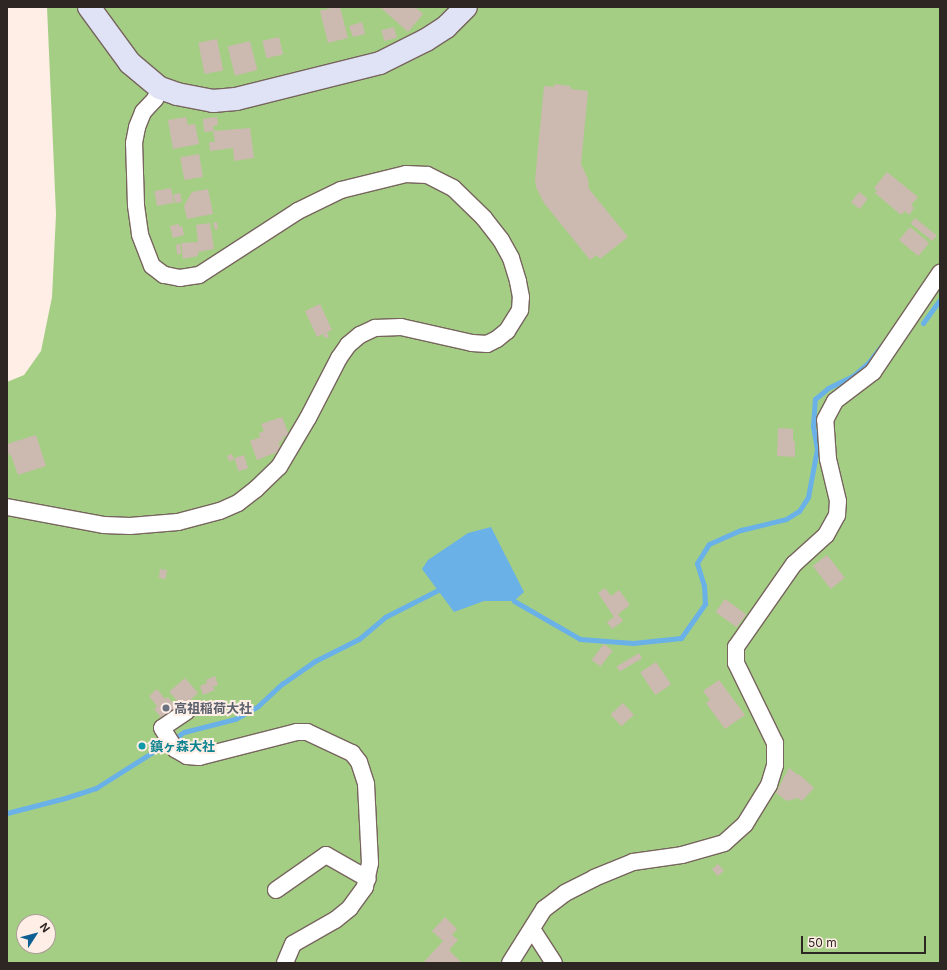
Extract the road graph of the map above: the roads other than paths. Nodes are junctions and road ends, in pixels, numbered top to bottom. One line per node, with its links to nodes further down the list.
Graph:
1 (90, 7): 3 (street)
2 (466, 7): 3 (street)
3 (160, 88): 5 (street)
4 (940, 273): 9 (street)
5 (7, 507)
6 (186, 712): 7 (street)
7 (368, 879): 8 (street); 10 (street)
8 (276, 890)
9 (532, 929): 11 (street); 12 (street)
10 (285, 963)
11 (510, 963)
12 (554, 963)

